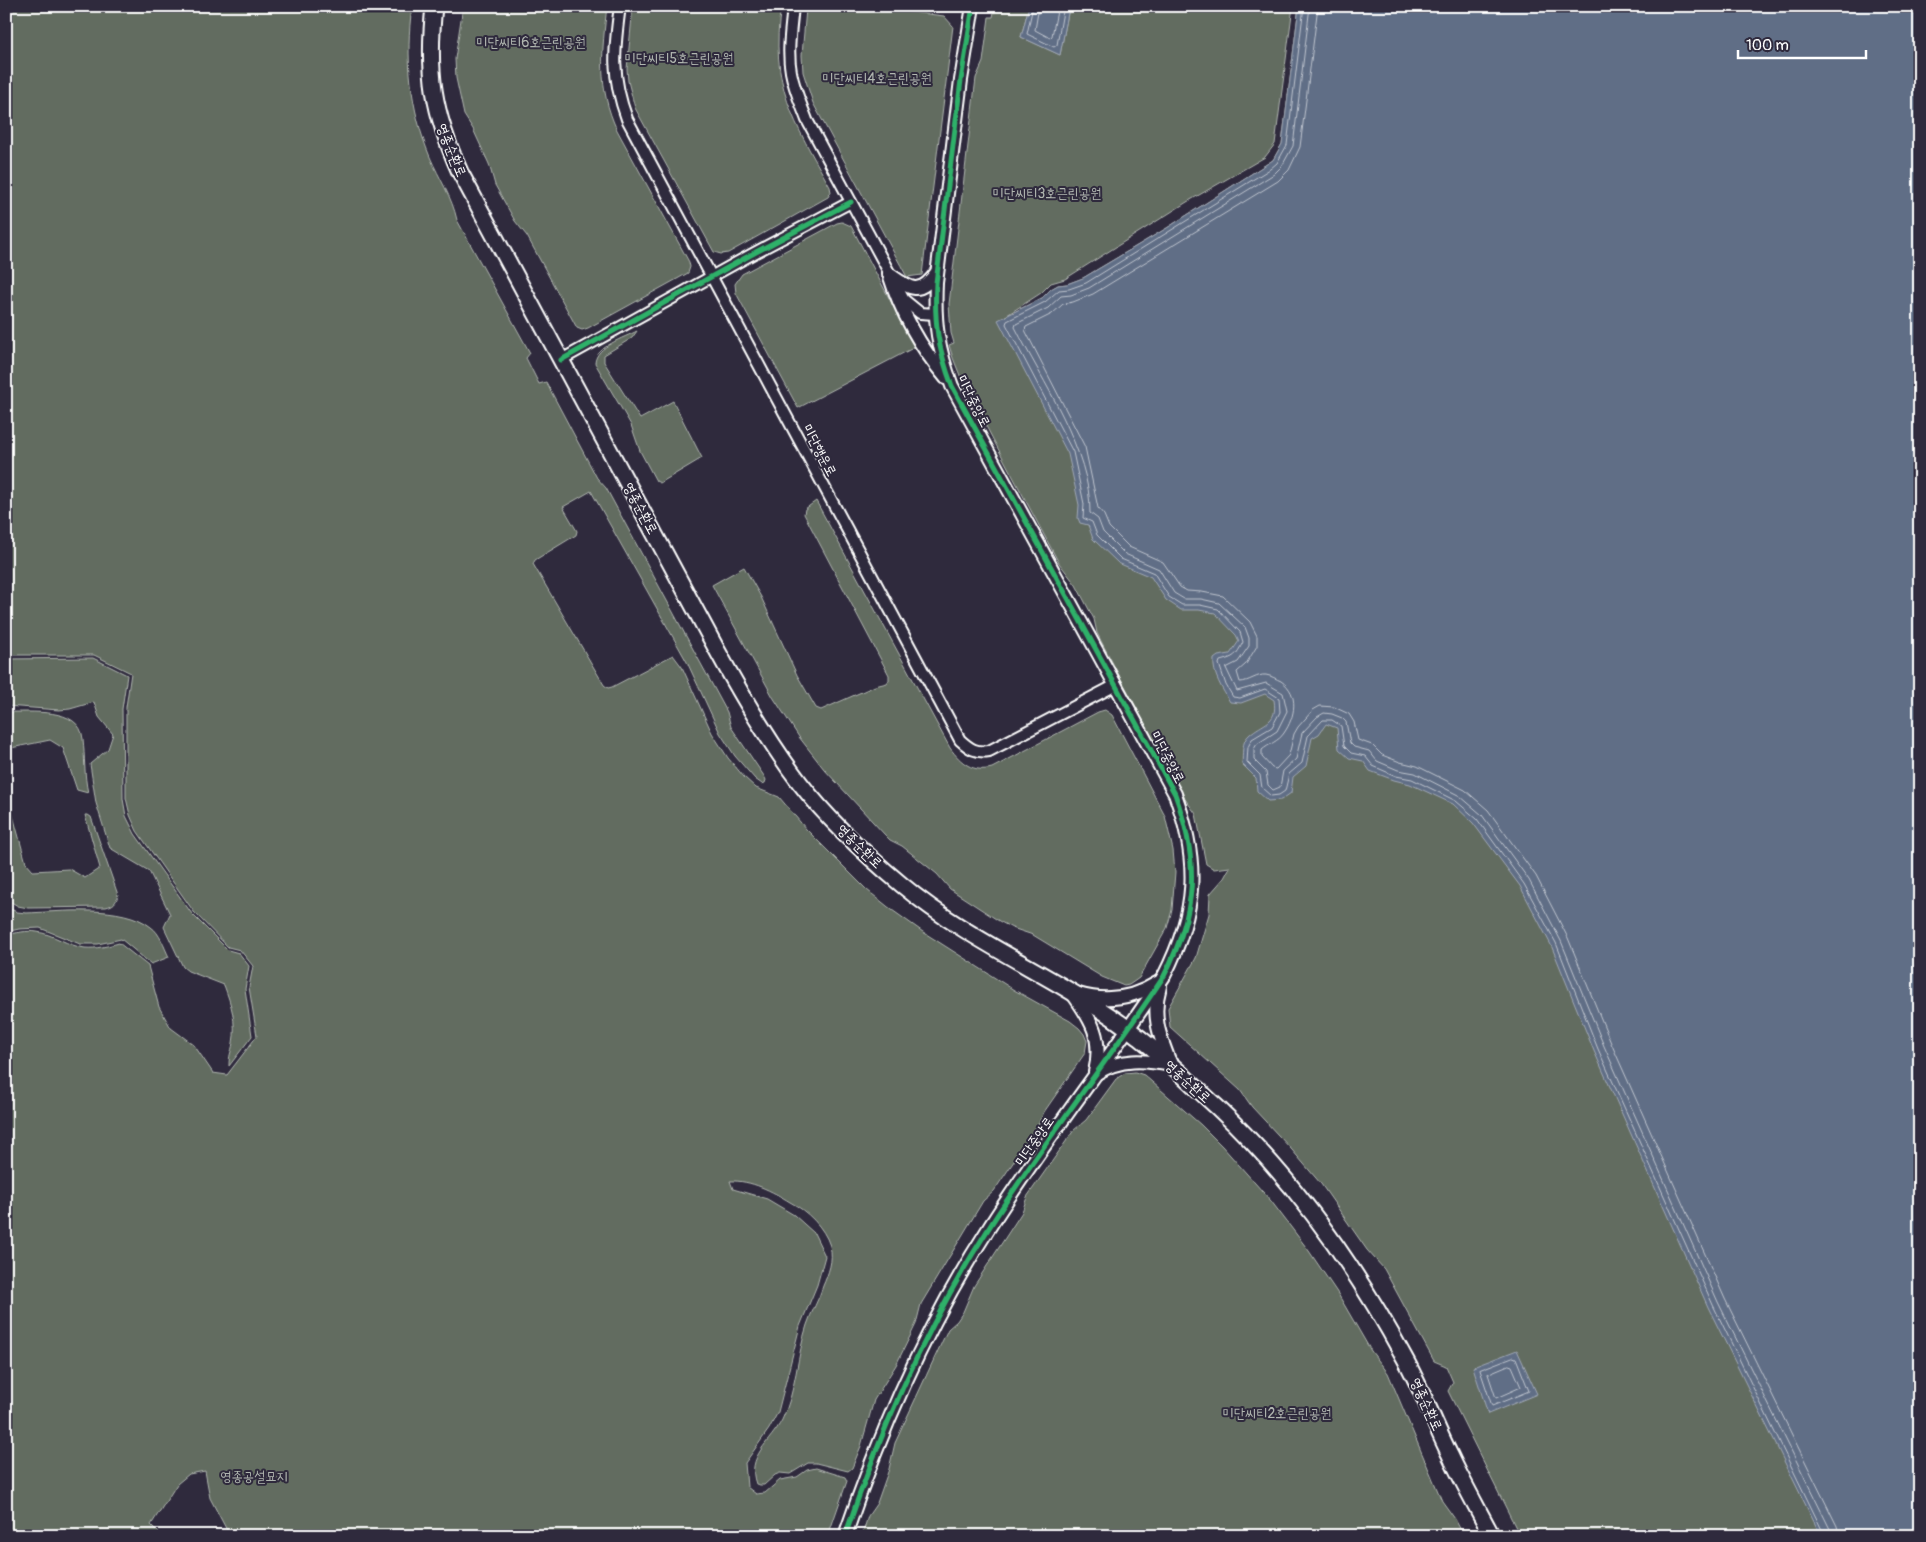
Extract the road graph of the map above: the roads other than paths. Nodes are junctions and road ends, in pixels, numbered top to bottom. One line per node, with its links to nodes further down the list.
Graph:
1 (434, 6): 10 (main road, 영종순환로)
2 (620, 6): 8 (street, 미단행운로)
3 (793, 6): 5 (street)
4 (973, 6): 6 (street, 미단중앙로)
5 (851, 202): 7 (street); 8 (street)
6 (938, 271): 7 (street); 9 (street, 미단중앙로)
7 (889, 274): 9 (street); 11 (street)
8 (712, 276): 10 (street); 12 (street, 미단행운로)
9 (935, 314): 11 (street, 미단중앙로)
10 (561, 360): 14 (main road, 영종순환로)
11 (952, 386): 12 (street, 미단중앙로)
12 (1116, 686): 13 (street, 미단중앙로)
13 (1161, 980): 14 (street); 15 (street, 미단중앙로); 16 (street)
14 (1071, 992): 15 (main road, 영종순환로); 17 (street)
15 (1127, 1029): 16 (main road, 영종순환로); 17 (street, 미단중앙로)
16 (1171, 1065): 17 (street); 19 (main road, 영종순환로)
17 (1095, 1074): 18 (street, 미단중앙로)
18 (845, 1536)
19 (1492, 1536)

